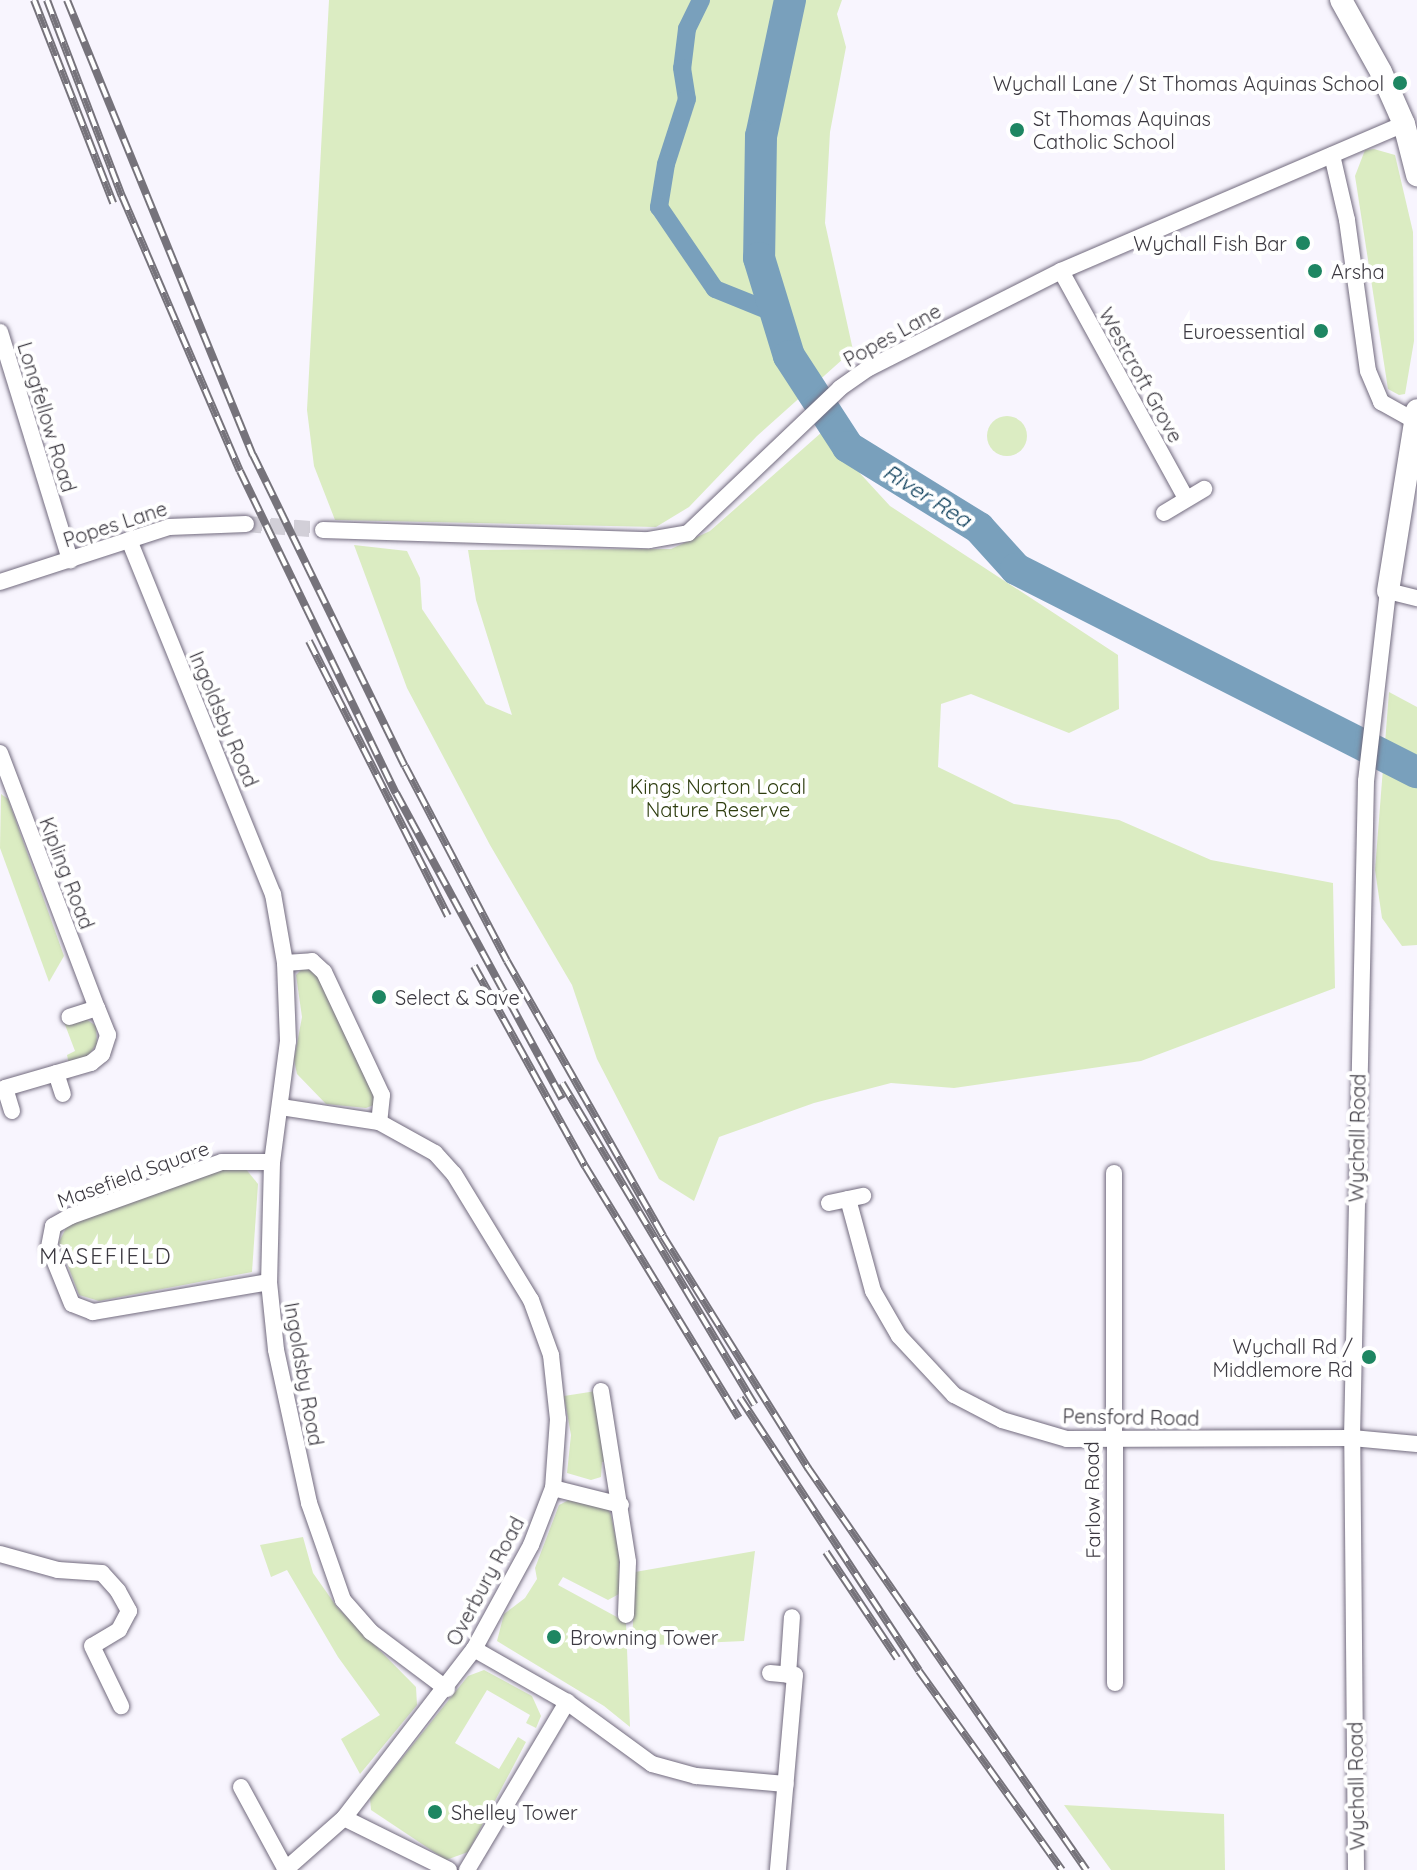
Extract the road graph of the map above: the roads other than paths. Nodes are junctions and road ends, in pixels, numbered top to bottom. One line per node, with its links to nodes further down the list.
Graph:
1 (1341, 0): 2 (street)
2 (1404, 124): 3 (street, Popes Lane); 4 (street)
3 (1332, 155): 5 (street, Popes Lane); 8 (street)
4 (1417, 175)
5 (1061, 271): 10 (street, Westcroft Grove); 13 (street, Popes Lane)
6 (0, 332): 7 (street, Longfellow Road)
7 (6, 370): 15 (street, Longfellow Road)
8 (1416, 416): 17 (street, Wychall Road)
9 (1204, 489): 10 (street)
10 (1186, 498): 11 (street)
11 (1164, 513)
12 (246, 524): 14 (street, Popes Lane)
13 (323, 530)
14 (129, 540): 15 (street, Popes Lane); 20 (street, Ingoldsby Road)
15 (70, 560): 16 (street, Popes Lane)
16 (0, 582)
17 (1388, 591): 18 (street); 34 (street, Wychall Road)
18 (1417, 598)
19 (0, 753): 21 (street, Kipling Road)
20 (285, 963): 25 (street, Ingoldsby Road); 27 (street)
21 (97, 1008): 22 (street); 23 (street, Kipling Road)
22 (69, 1017)
23 (56, 1073): 24 (street); 26 (street, Kipling Road)
24 (63, 1094)
25 (281, 1107): 27 (street, Overbury Road); 28 (street, Ingoldsby Road)
26 (12, 1111)
27 (379, 1122): 36 (street, Overbury Road)
28 (272, 1162): 31 (street, Ingoldsby Road); 31 (street, Masefield Square)
29 (1114, 1173): 33 (street, Farlow Road)
30 (829, 1203): 33 (street, Pensford Road)
31 (269, 1282): 45 (street, Ingoldsby Road)
32 (601, 1391): 37 (street)
33 (1111, 1437): 34 (street, Pensford Road); 44 (street, Farlow Road)
34 (1352, 1438): 35 (street, Pensford Road); 55 (street, Wychall Road)
35 (1417, 1444)
36 (553, 1488): 37 (street); 41 (street, Overbury Road)
37 (621, 1505): 39 (street)
38 (2, 1556): 47 (street)
39 (626, 1615)
40 (792, 1617): 43 (street)
41 (474, 1649): 45 (street, Overbury Road); 46 (street)
42 (770, 1673): 43 (street)
43 (788, 1675): 48 (street)
44 (1115, 1683)
45 (447, 1689): 50 (street, Overbury Road)
46 (567, 1702): 48 (street); 53 (street)
47 (121, 1706)
48 (786, 1784): 54 (street)
49 (241, 1787): 51 (street)
50 (344, 1818): 51 (street, Overbury Road); 52 (street)
51 (285, 1870)
52 (449, 1870)
53 (467, 1870)
54 (778, 1870)
55 (1356, 1870)

